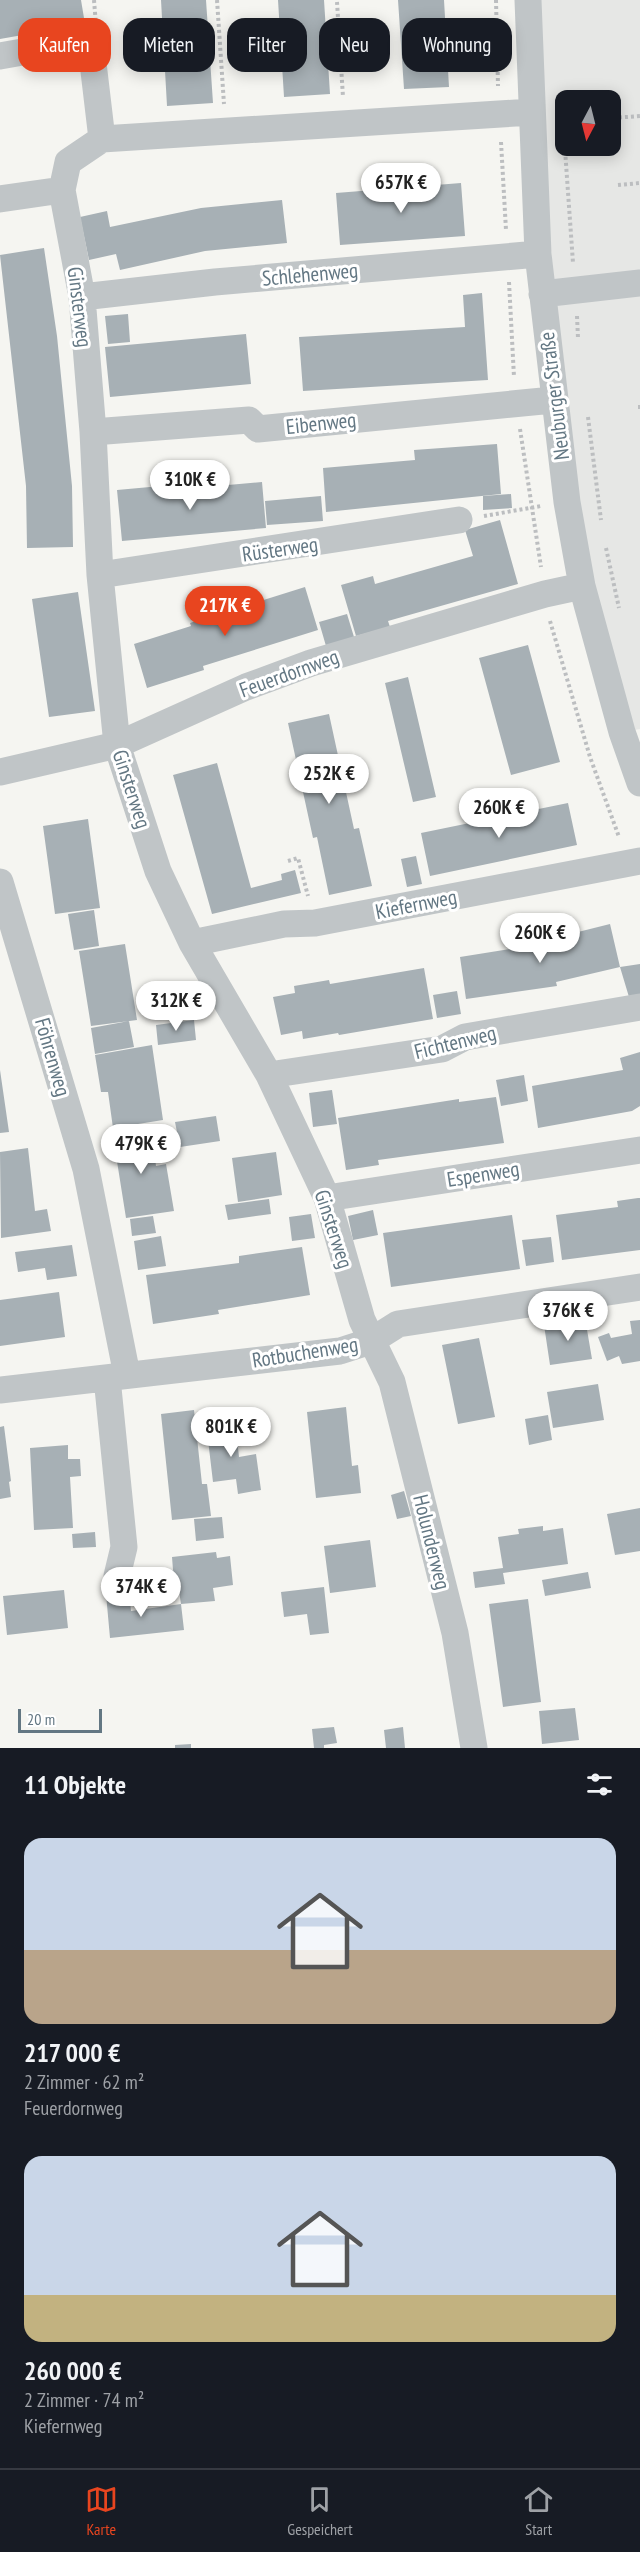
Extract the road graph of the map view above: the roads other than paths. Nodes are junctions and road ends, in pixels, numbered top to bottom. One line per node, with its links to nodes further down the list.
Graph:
1 (528, 0): 3 (street, Neuburger Straße)
2 (0, 56): 4 (street)
3 (532, 112): 4 (street, Ginsterweg); 7 (street, Neuburger Straße)
4 (102, 139): 5 (street, Ginsterweg)
5 (62, 190): 6 (street); 10 (street, Ginsterweg)
6 (0, 199)
7 (538, 254): 9 (street, Neuburger Straße); 10 (street, Schlehenweg)
8 (640, 283): 9 (street)
9 (542, 294): 11 (street, Neuburger Straße)
10 (81, 297): 12 (street, Ginsterweg)
11 (553, 400): 12 (street, Eibenweg); 15 (street, Neuburger Straße)
12 (93, 432): 14 (street, Ginsterweg)
13 (459, 520): 14 (street, Rüsterweg)
14 (100, 575): 17 (street, Ginsterweg)
15 (582, 586): 16 (street, Neuburger Straße); 17 (street, Feuerdornweg)
16 (631, 730): 19 (street, Neuburger Straße)
17 (117, 745): 18 (street, Feuerdornweg); 22 (street, Ginsterweg)
18 (0, 772)
19 (640, 783)
20 (640, 861): 22 (street, Kiefernweg)
21 (0, 882): 29 (street, Föhrenweg)
22 (192, 943): 24 (street, Ginsterweg)
23 (640, 1007): 24 (street, Fichtenweg)
24 (269, 1076): 26 (street, Ginsterweg)
25 (640, 1150): 26 (street, Espenweg)
26 (327, 1198): 28 (street, Ginsterweg)
27 (640, 1287): 28 (street, Rotbuchenweg)
28 (371, 1341): 29 (street, Rotbuchenweg); 32 (street, Holunderweg)
29 (117, 1377): 30 (street, Rotbuchenweg); 31 (street)
30 (0, 1390)
31 (117, 1576)
32 (474, 1748)

